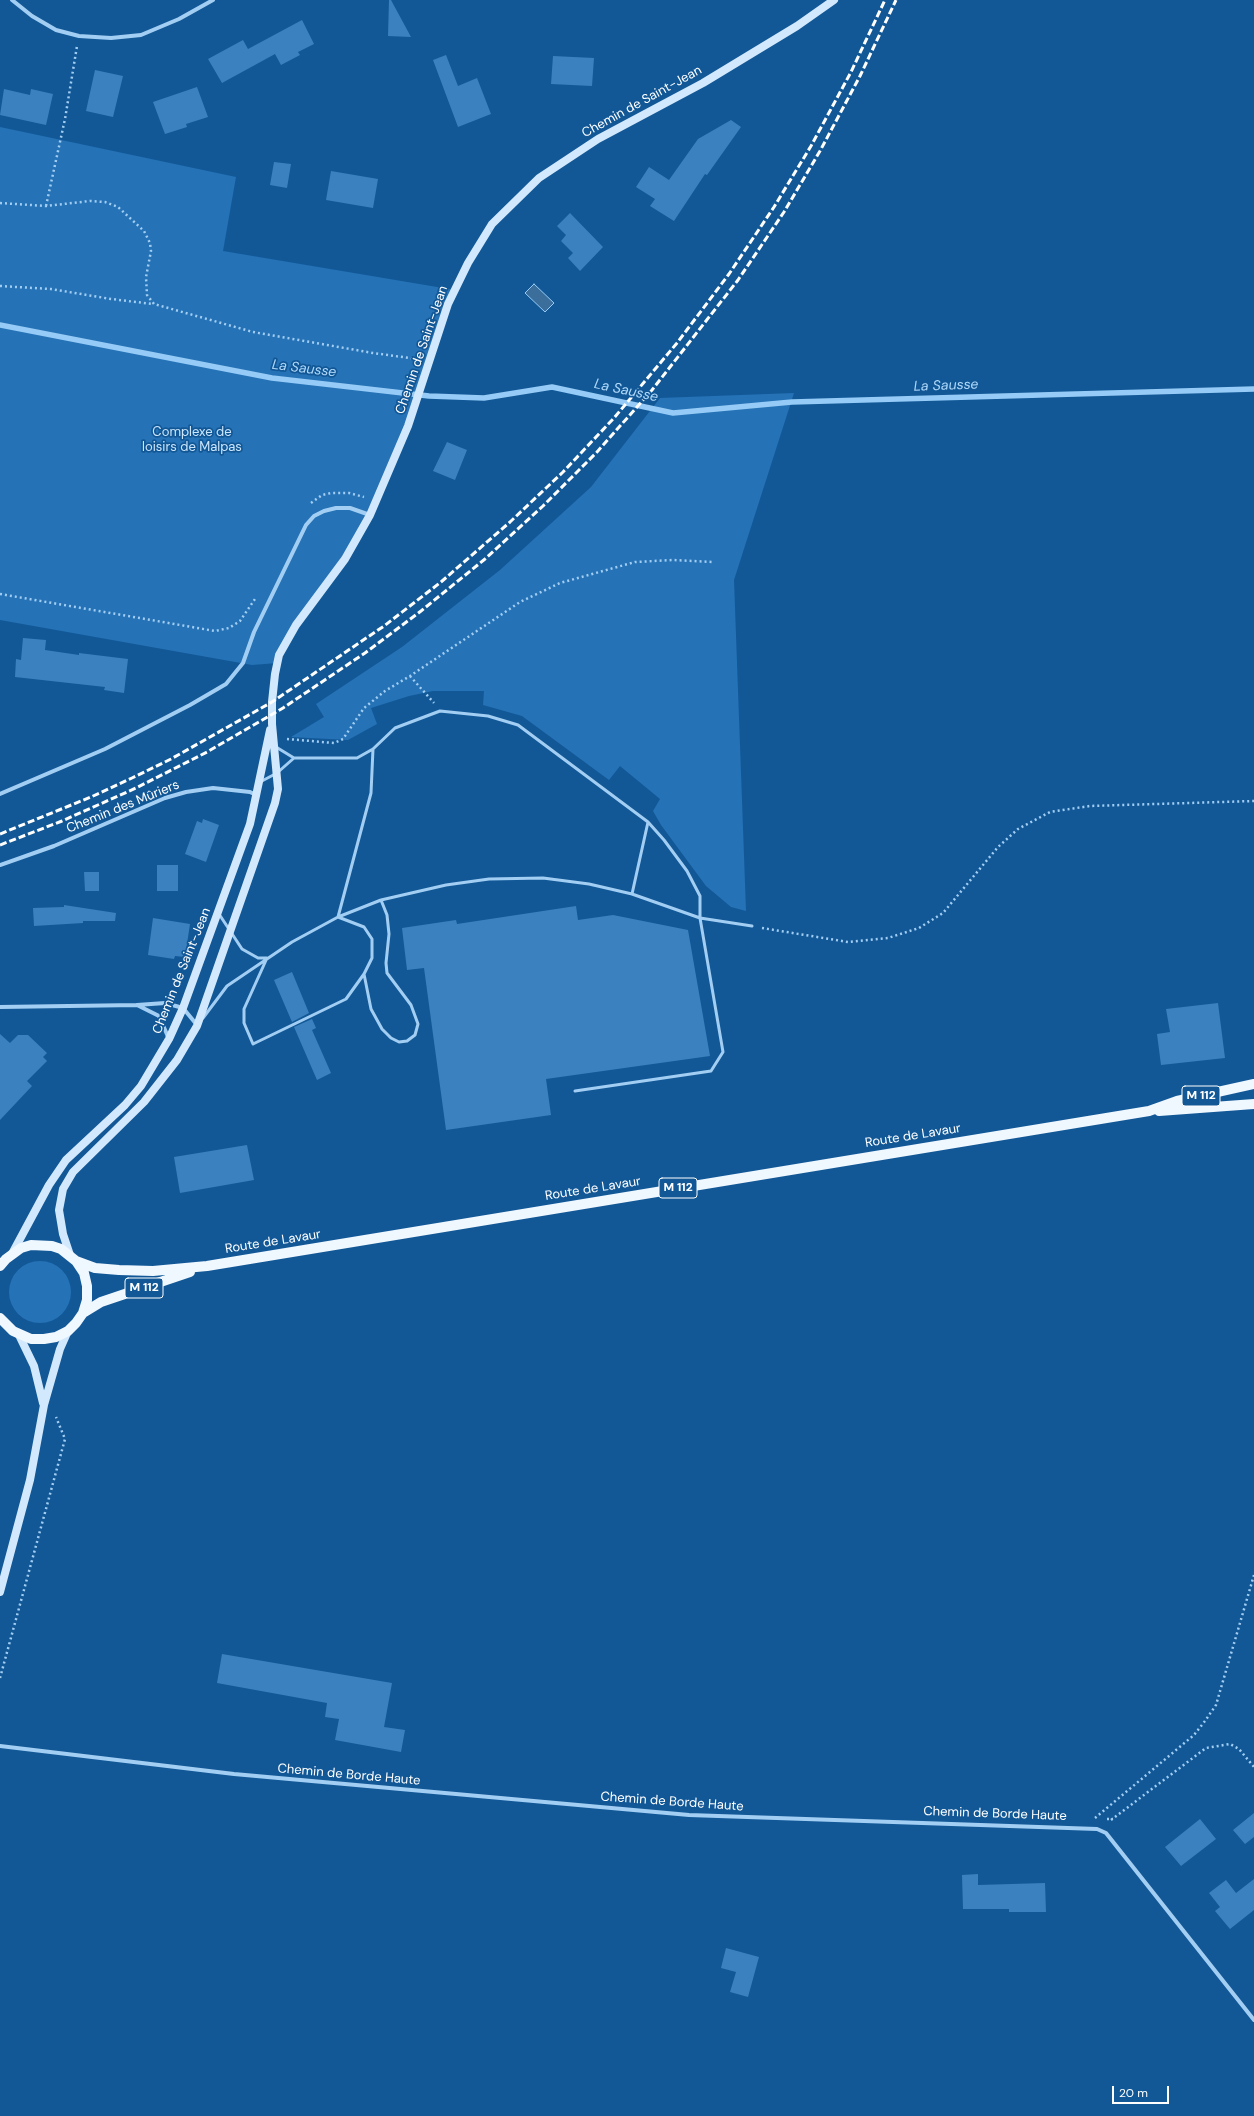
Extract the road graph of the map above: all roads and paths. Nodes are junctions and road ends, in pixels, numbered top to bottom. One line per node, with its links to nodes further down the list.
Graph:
1 (12, 0): 4 (street)
2 (213, 0): 4 (street)
3 (834, 0): 10 (street, Chemin de Saint-Jean)
4 (79, 36): 6 (path)
5 (0, 203): 6 (path)
6 (46, 206): 8 (path)
7 (0, 286): 8 (path)
8 (154, 304): 9 (path)
9 (420, 359)
10 (376, 501): 11 (path); 12 (street, Chemin de Saint-Jean)
11 (310, 505)
12 (370, 515): 18 (street, Chemin de Saint-Jean); 25 (street)
13 (714, 562): 16 (path)
14 (0, 594): 15 (path)
15 (257, 595)
16 (410, 676): 17 (path); 19 (path)
17 (440, 711): 21 (lane); 28 (lane)
18 (272, 724): 20 (street, Chemin de Saint-Jean); 24 (street, Chemin de Saint-Jean)
19 (283, 735)
20 (275, 746): 22 (lane); 23 (street, Chemin de Saint-Jean)
21 (374, 749): 22 (lane); 33 (lane)
22 (294, 758): 23 (lane)
23 (277, 773): 24 (lane); 36 (street, Chemin de Saint-Jean)
24 (260, 782): 26 (street, Chemin de Saint-Jean)
25 (0, 794)
26 (256, 795): 29 (street, Chemin des Mûriers); 32 (street, Chemin de Saint-Jean)
27 (1254, 801): 35 (path)
28 (648, 822): 30 (lane); 34 (lane)
29 (0, 865)
30 (632, 894): 31 (lane); 34 (lane)
31 (381, 900): 33 (lane); 38 (lane)
32 (218, 913): 36 (lane); 41 (street, Chemin de Saint-Jean)
33 (338, 917): 37 (lane); 38 (lane)
34 (700, 918): 35 (lane); 45 (lane)
35 (752, 926)
36 (230, 934): 37 (lane); 42 (street, Chemin de Saint-Jean)
37 (267, 958): 38 (lane); 42 (lane)
38 (364, 974)
39 (137, 1005): 40 (street); 41 (street); 43 (street)
40 (0, 1007)
41 (183, 1008): 42 (street); 43 (street, Chemin de Saint-Jean)
42 (197, 1026): 49 (street, Chemin de Saint-Jean)
43 (169, 1039): 48 (street, Chemin de Saint-Jean)
44 (1254, 1084): 47 (main road, Route de Lavaur / M 112)
45 (575, 1091)
46 (1254, 1104): 47 (main road, Route de Lavaur / M 112)
47 (1149, 1110): 51 (main road, Route de Lavaur / M 112)
48 (12, 1254): 49 (main road, Route de Lavaur); 50 (main road, Route de Lavaur)
49 (73, 1258): 51 (main road, Route de Lavaur / M 112); 52 (main road)
50 (0, 1266)
51 (207, 1266): 52 (main road, Route de Lavaur / M 112)
52 (83, 1313): 55 (main road)
53 (0, 1318): 54 (main road)
54 (4, 1325): 56 (main road)
55 (68, 1331): 56 (main road); 57 (street)
56 (19, 1335): 57 (street)
57 (44, 1405): 60 (street)
58 (54, 1412): 61 (path)
59 (1254, 1575): 64 (path)
60 (0, 1592)
61 (0, 1678)
62 (0, 1746): 65 (street, Chemin de Borde Haute)
63 (1254, 1767): 64 (path)
64 (1113, 1819): 65 (path)
65 (1097, 1829): 66 (street)
66 (1254, 2020)

